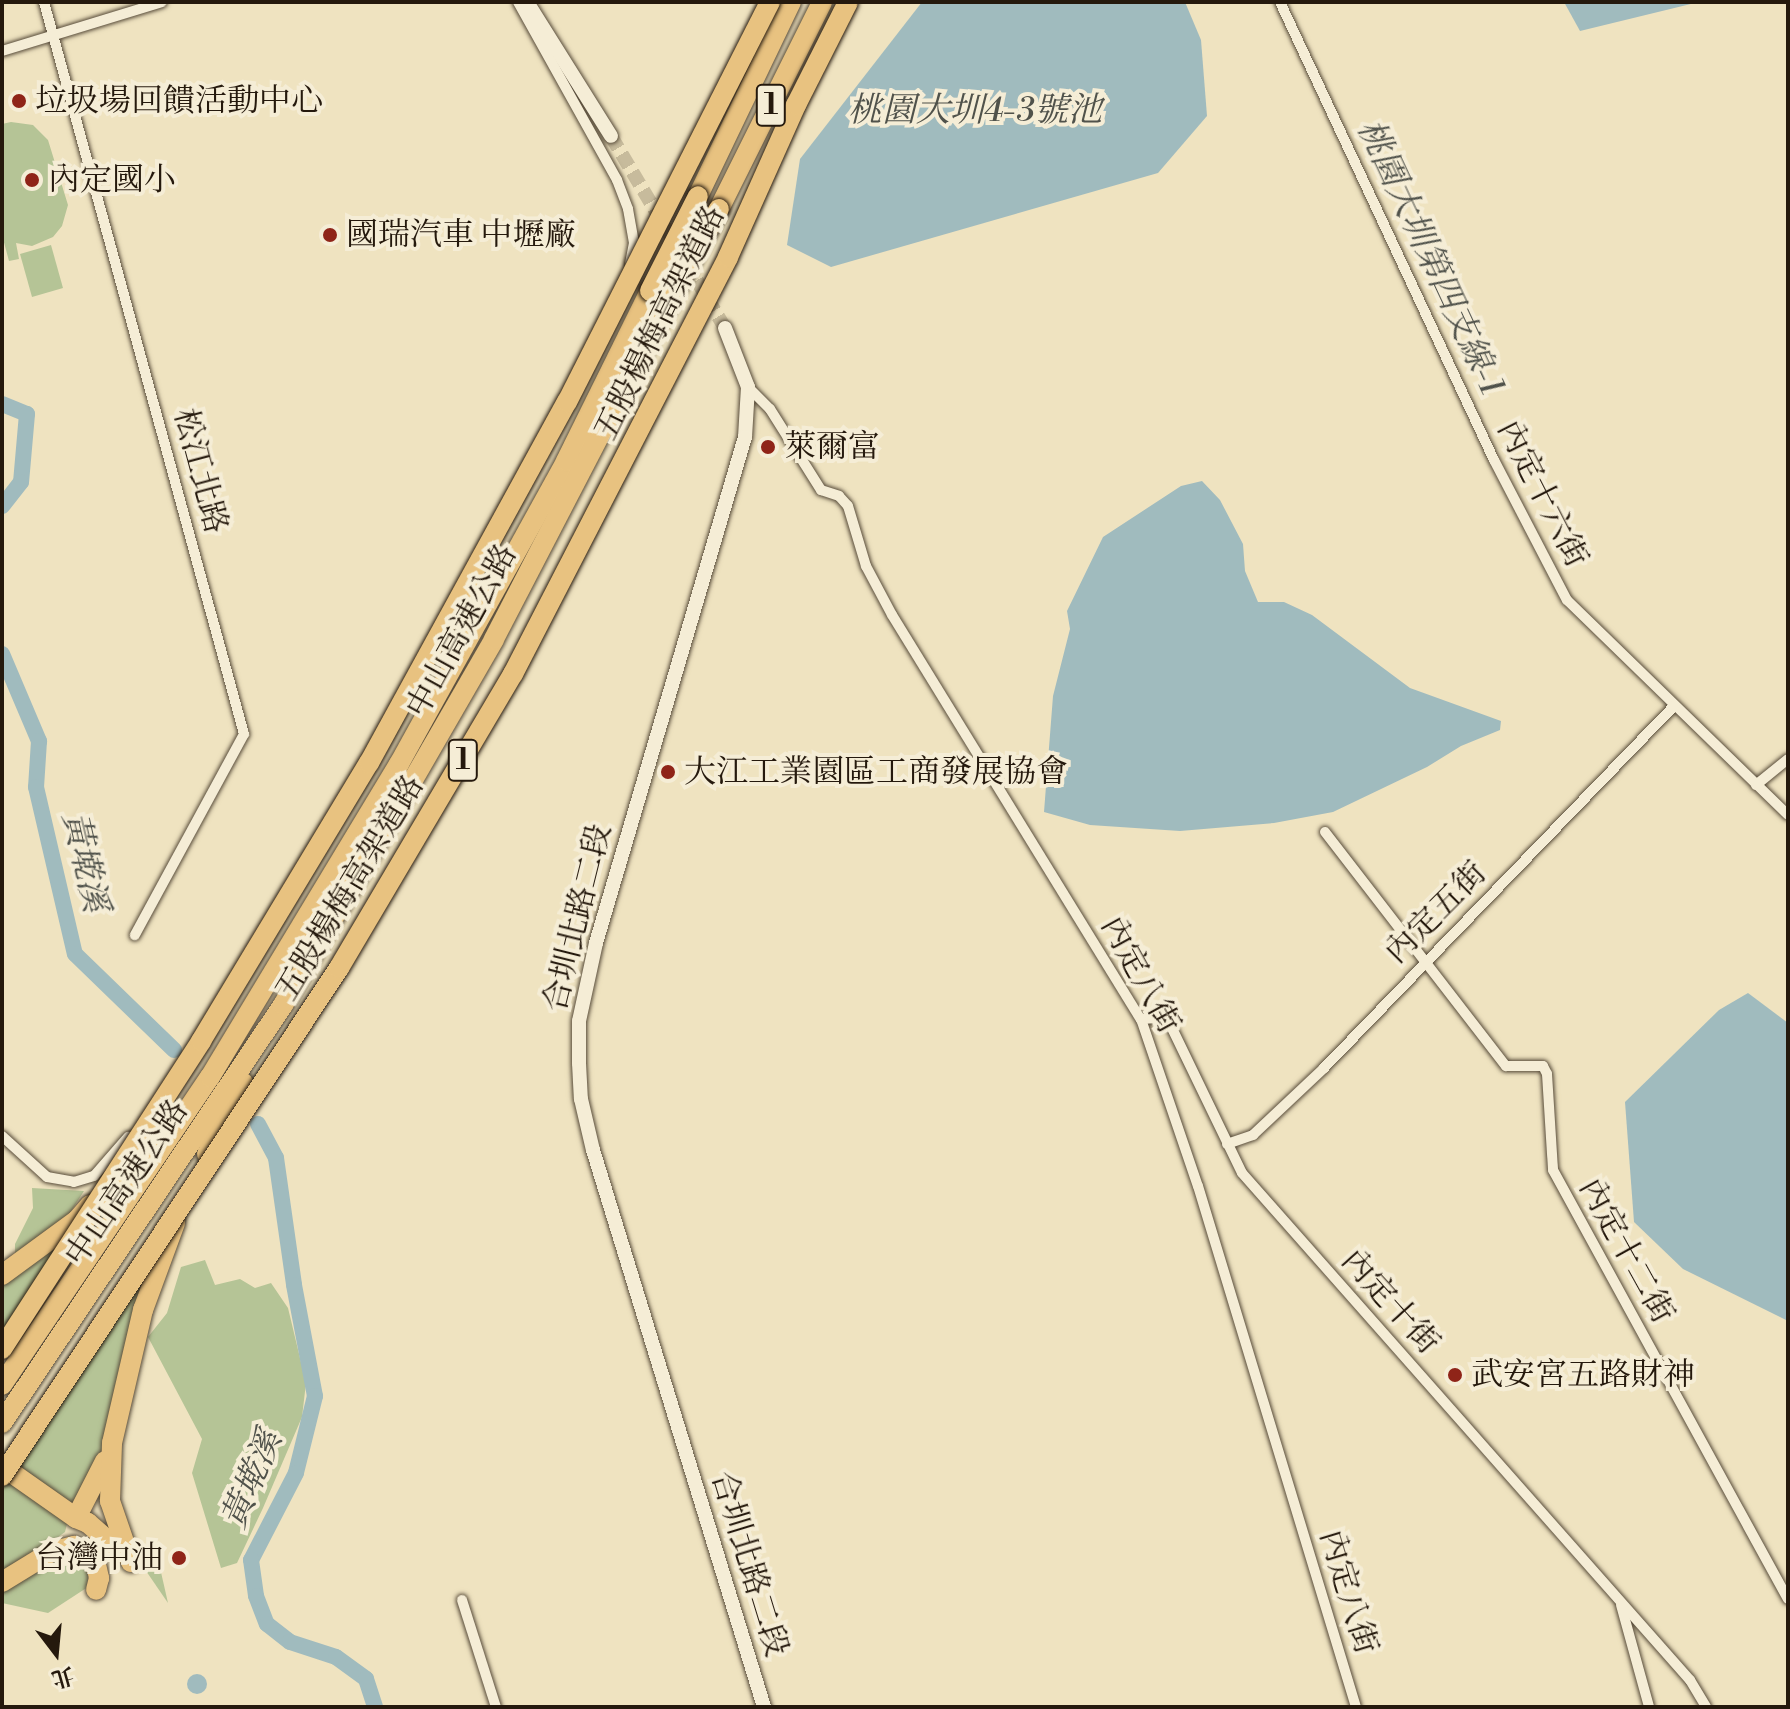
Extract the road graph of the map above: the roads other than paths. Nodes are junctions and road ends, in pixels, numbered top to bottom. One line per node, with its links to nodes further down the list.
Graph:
1 (44, 2): 10 (street, 松江北路)
2 (162, 2): 10 (street)
3 (518, 2): 13 (street)
4 (527, 2): 11 (street)
5 (770, 2): 30 (highway, 五股楊梅高架道路 / 1, bridge)
6 (791, 2): 26 (highway, 中山高速公路 / 1, bridge)
7 (822, 2): 24 (highway, 中山高速公路 / 1, bridge)
8 (848, 2): 35 (highway, 五股楊梅高架道路 / 1, bridge)
9 (1280, 2): 17 (street, 內定十六街)
10 (53, 36): 12 (street); 22 (street, 松江北路)
11 (554, 45): 13 (street); 14 (street)
12 (2, 51)
13 (556, 73): 27 (street)
14 (611, 136)
15 (725, 328): 16 (street, 合圳北路二段)
16 (748, 387): 25 (street, 內定八街); 42 (street, 合圳北路二段)
17 (1674, 706): 19 (street, 內定十六街); 23 (street, 內定五街)
18 (1788, 759): 19 (street)
19 (1756, 785): 20 (street, 內定十六街)
20 (1788, 815)
21 (1325, 832): 23 (street)
22 (135, 935)
23 (1425, 960): 28 (street, 內定五街); 38 (street, 內定十二街)
24 (283, 1005): 32 (highway, 中山高速公路 / 1); 33 (highway)
25 (1141, 1019): 28 (street, 內定十街); 43 (street, 內定八街)
26 (210, 1077): 29 (highway); 31 (highway, 中山高速公路 / 1)
27 (2, 1136)
28 (1227, 1144): 40 (street, 內定十街)
29 (2, 1275)
30 (2, 1349)
31 (2, 1385)
32 (2, 1423)
33 (112, 1443): 36 (highway); 36 (highway)
34 (2, 1466): 36 (highway)
35 (2, 1476)
36 (76, 1518): 37 (highway)
37 (2, 1582)
38 (1788, 1599)
39 (462, 1600): 41 (street)
40 (1621, 1603): 44 (street, 內定十街); 45 (street)
41 (496, 1707)
42 (764, 1707)
43 (1356, 1707)
44 (1649, 1707)
45 (1706, 1707)

